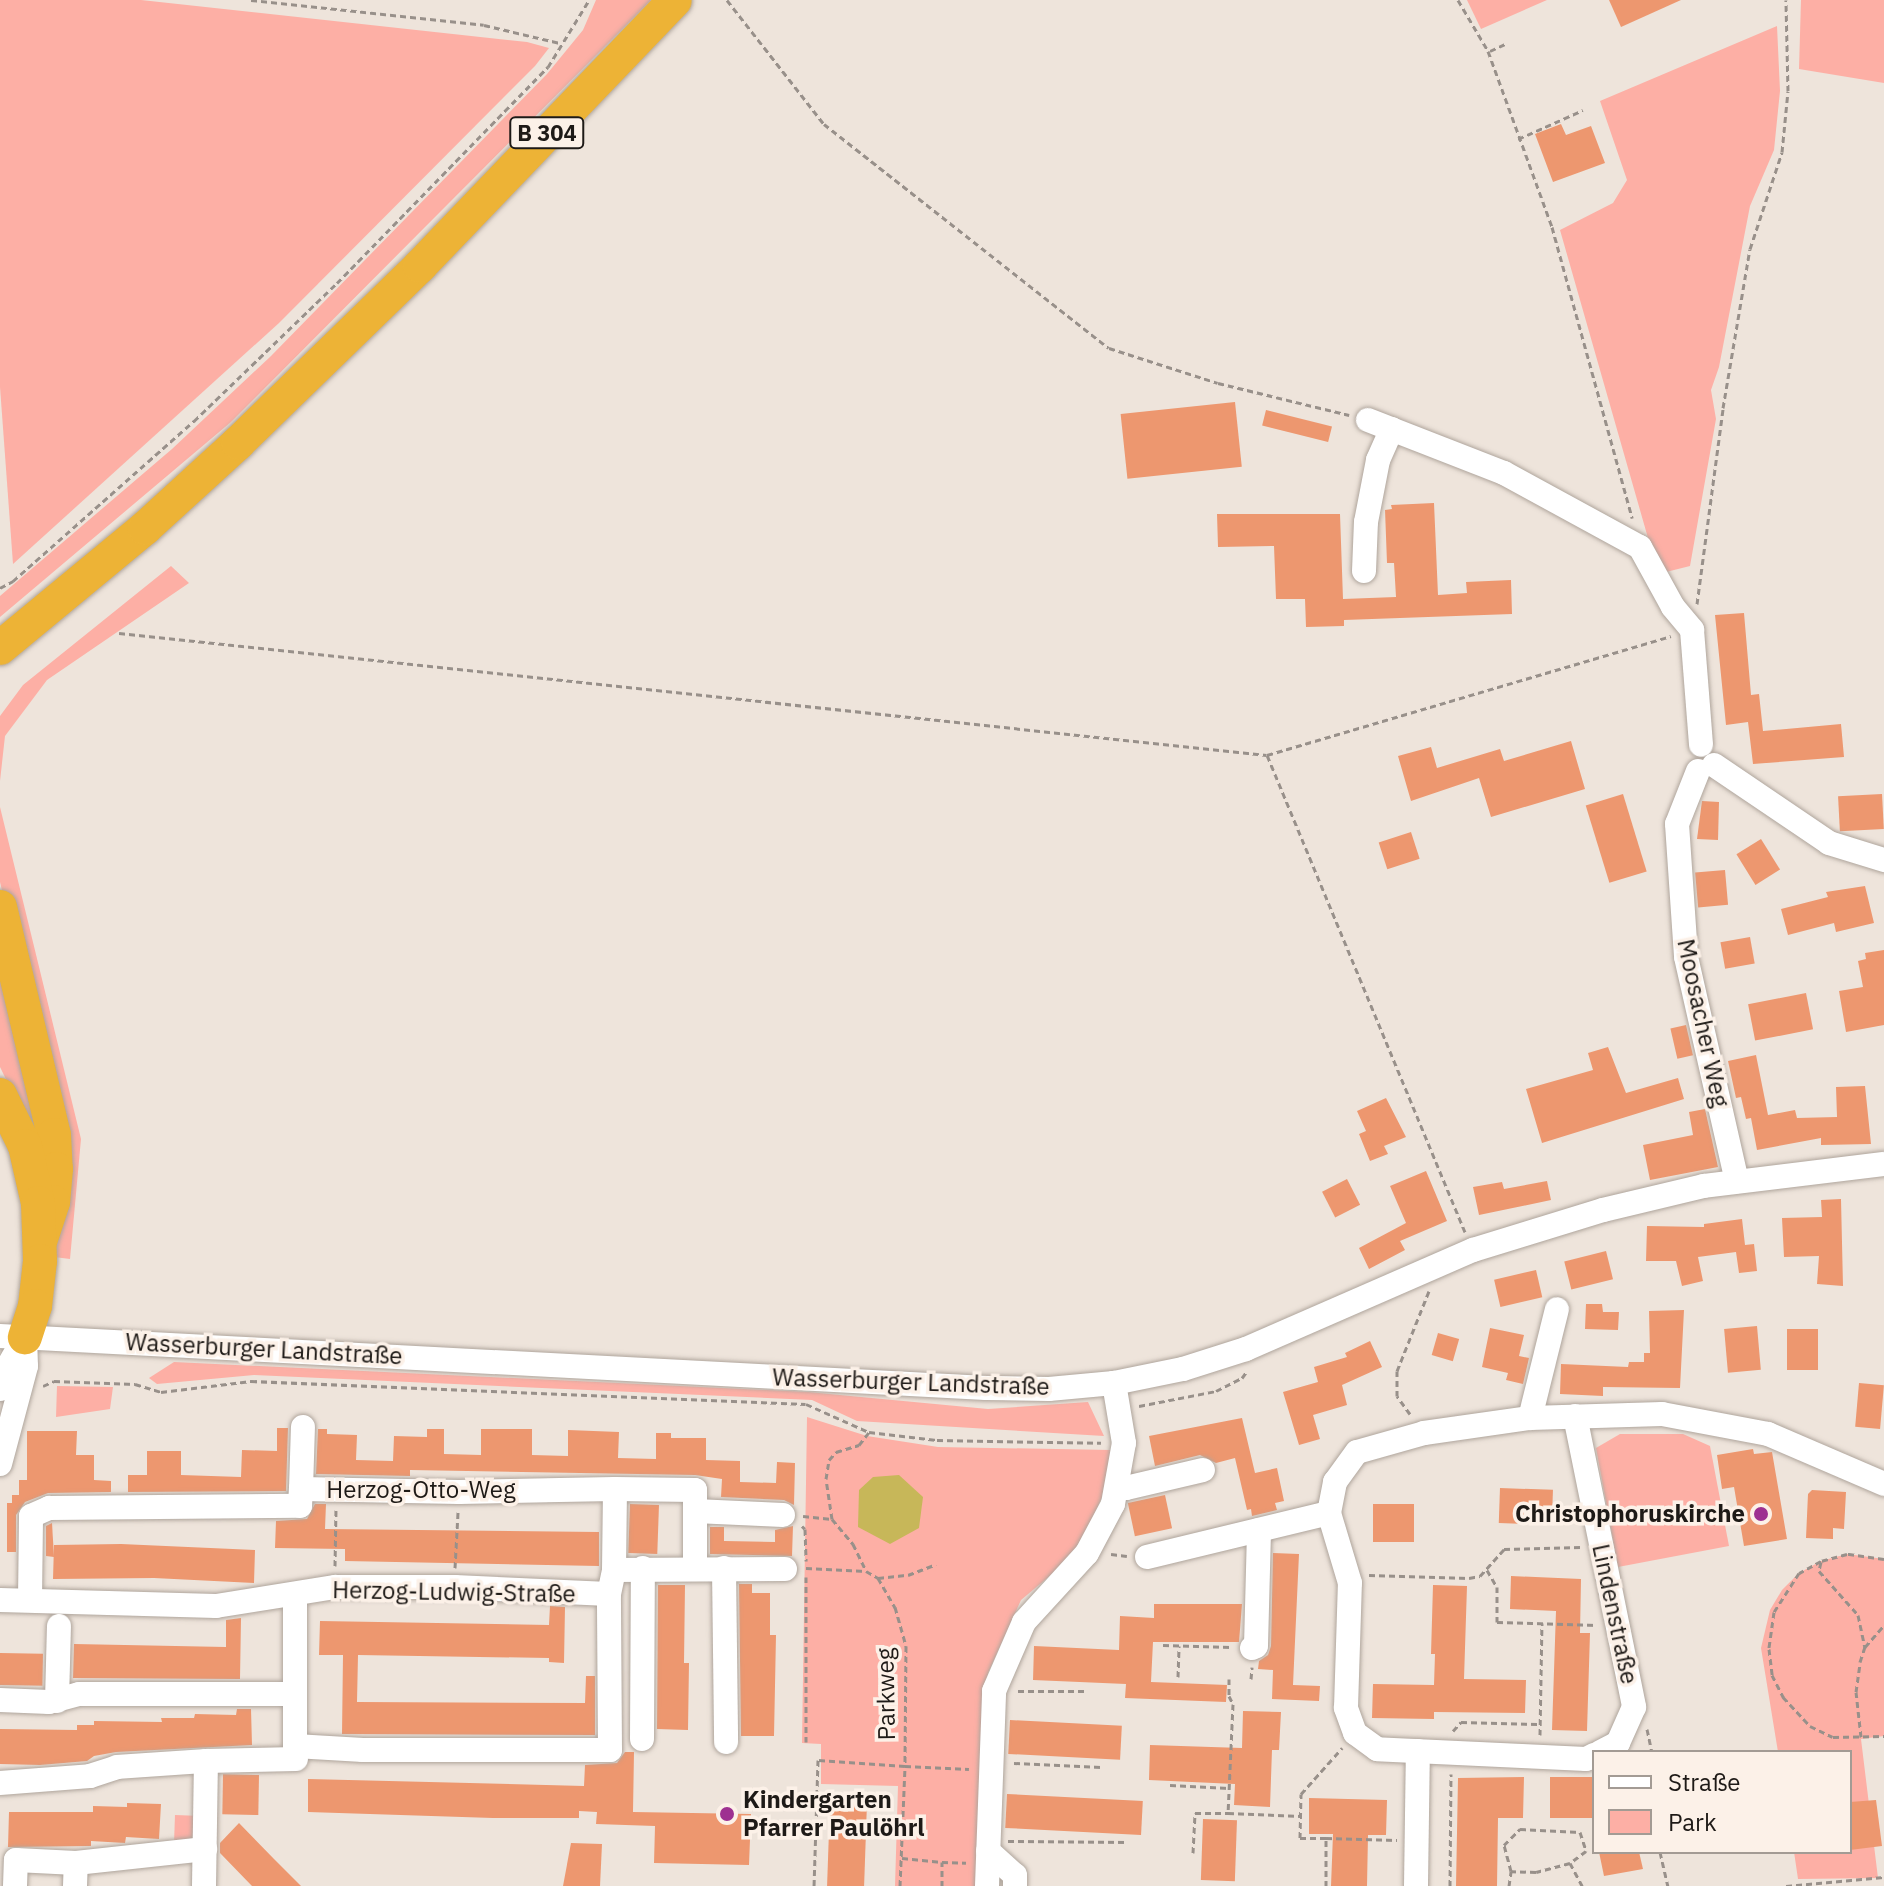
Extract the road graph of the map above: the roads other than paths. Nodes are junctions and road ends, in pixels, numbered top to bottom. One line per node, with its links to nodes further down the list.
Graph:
1 (675, 0): 5 (highway, B 304)
2 (1368, 420): 3 (street)
3 (1392, 429): 4 (street); 8 (street, Moosacher Weg)
4 (1364, 571)
5 (55, 604): 6 (highway, B 304); 7 (highway)
6 (0, 648)
7 (0, 672)
8 (1704, 761): 9 (street); 13 (street, Moosacher Weg)
9 (1884, 860)
10 (0, 907): 14 (highway)
11 (0, 1095): 14 (highway)
12 (1884, 1164): 13 (street, Wasserburger Landstraße)
13 (1737, 1181): 17 (street, Wasserburger Landstraße)
14 (41, 1239): 16 (highway)
15 (1557, 1309): 20 (street)
16 (13, 1336): 17 (street, Wasserburger Landstraße); 18 (street); 22 (street)
17 (1114, 1383): 25 (street)
18 (0, 1389)
19 (1575, 1416): 20 (street); 24 (street); 48 (street, Lindenstraße)
20 (1530, 1418): 29 (street)
21 (303, 1427): 26 (street)
22 (0, 1464)
23 (1203, 1470): 25 (street)
24 (1884, 1484)
25 (1117, 1486): 55 (street)
26 (301, 1489): 27 (street, Herzog-Otto-Weg); 40 (street, Herzog-Otto-Weg)
27 (615, 1489): 28 (street, Herzog-Otto-Weg); 37 (street)
28 (695, 1511): 30 (street); 34 (street)
29 (1329, 1513): 31 (street); 49 (street)
30 (792, 1518)
31 (1259, 1530): 32 (street); 42 (street)
32 (1147, 1557)
33 (643, 1568): 34 (street); 37 (street); 46 (street)
34 (695, 1568): 35 (street)
35 (724, 1568): 36 (street); 47 (street)
36 (796, 1569)
37 (612, 1582): 38 (street, Herzog-Ludwig-Straße); 43 (street, Herzog-Ludwig-Straße)
38 (295, 1596): 40 (street, Herzog-Ludwig-Straße); 43 (street)
39 (0, 1600): 40 (street, Herzog-Ludwig-Straße)
40 (30, 1600)
41 (59, 1626): 45 (street)
42 (1252, 1648)
43 (293, 1694): 45 (street)
44 (0, 1700): 45 (street)
45 (57, 1701)
46 (642, 1739)
47 (726, 1742)
48 (1604, 1750)
49 (1418, 1751): 50 (street); 60 (street)
50 (1592, 1756)
51 (296, 1759): 52 (street)
52 (206, 1761): 53 (street); 54 (street)
53 (0, 1783)
54 (205, 1849): 56 (street); 58 (street)
55 (987, 1860): 59 (street)
56 (76, 1875): 57 (street)
57 (15, 1886)
58 (204, 1886)
59 (1015, 1886)
60 (1416, 1886)

